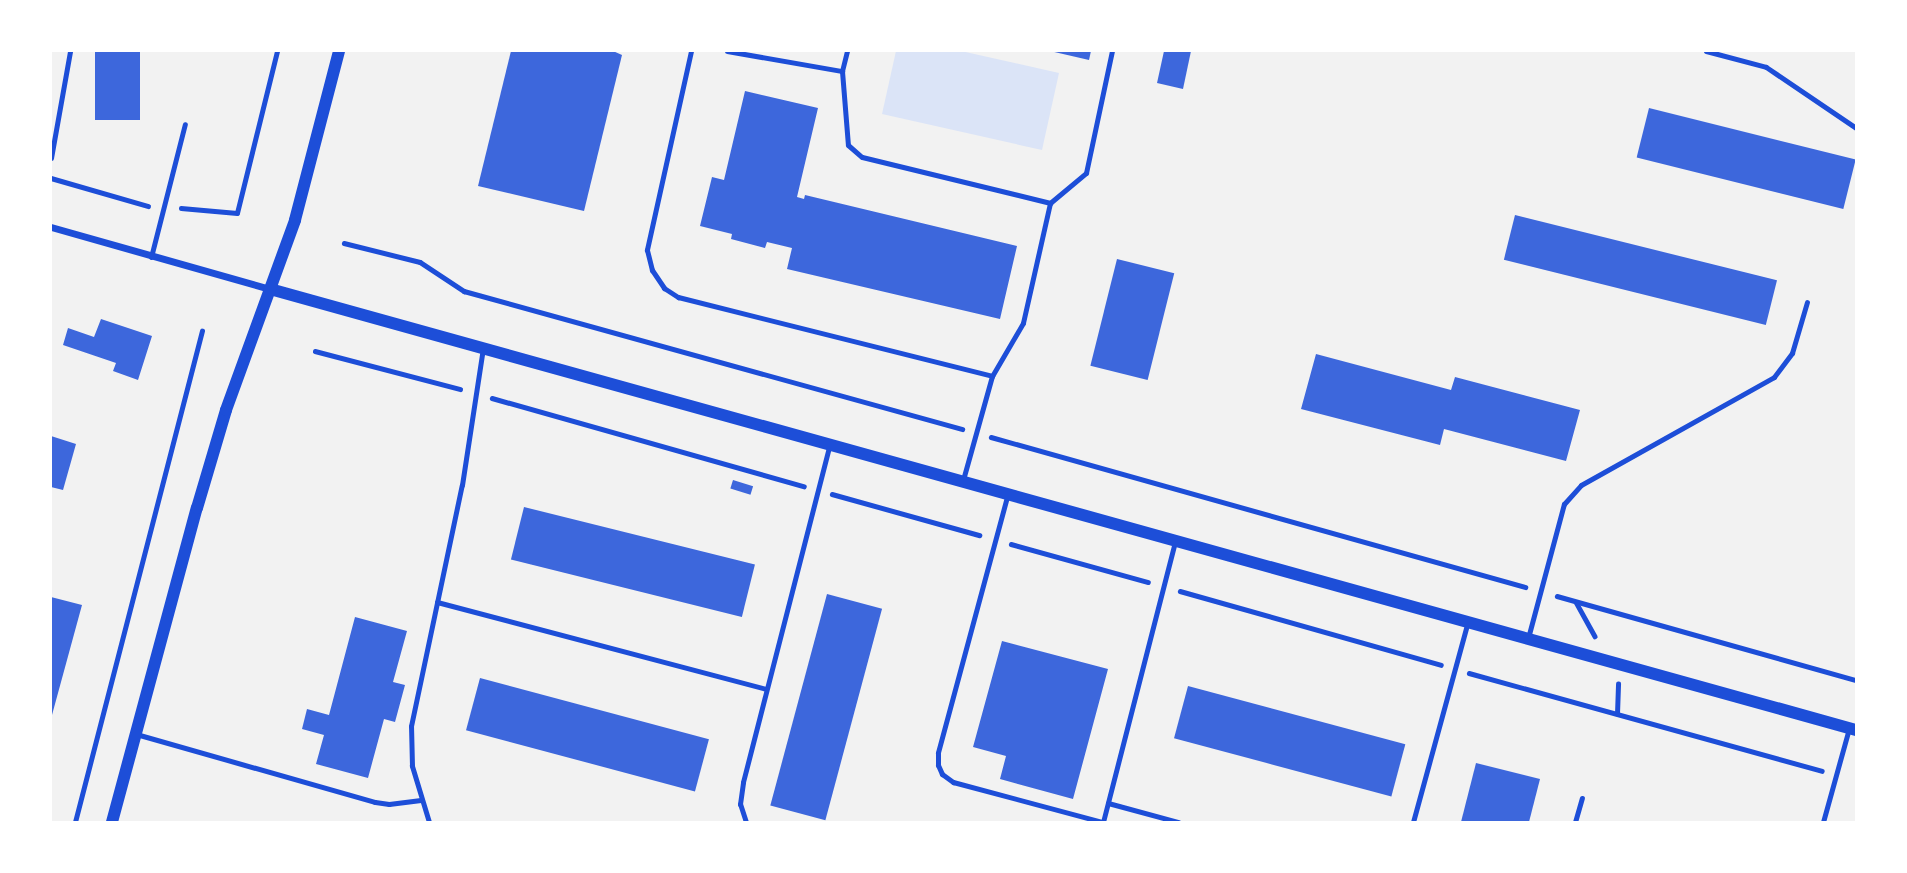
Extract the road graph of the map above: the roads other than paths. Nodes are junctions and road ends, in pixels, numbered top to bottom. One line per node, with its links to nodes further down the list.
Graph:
1 (70, 51): 11 (lane)
2 (339, 51): 15 (street)
3 (691, 51): 18 (lane)
4 (727, 51): 8 (lane)
5 (847, 51): 8 (lane)
6 (1111, 51): 12 (lane)
7 (1706, 51): 10 (lane)
8 (842, 71): 12 (lane)
9 (185, 124): 14 (lane)
10 (1856, 128)
11 (51, 158)
12 (1050, 203): 18 (lane)
13 (51, 227): 14 (street)
14 (151, 257): 15 (street)
15 (270, 289): 17 (street); 28 (street)
16 (1807, 302): 25 (lane)
17 (483, 348): 19 (street); 23 (lane)
18 (992, 376): 20 (lane)
19 (830, 443): 20 (street); 26 (lane)
20 (962, 480): 21 (street)
21 (1008, 493): 22 (street); 35 (lane)
22 (1175, 541): 24 (street); 31 (lane)
23 (437, 602): 26 (lane); 30 (lane)
24 (1468, 621): 25 (street); 37 (lane)
25 (1528, 638): 27 (street)
26 (766, 689): 34 (lane)
27 (1853, 729): 39 (lane)
28 (136, 734): 30 (lane); 32 (street)
29 (1582, 798): 38 (lane)
30 (421, 800): 33 (lane)
31 (1108, 803): 35 (lane); 36 (lane)
32 (113, 822)
33 (429, 822)
34 (746, 822)
35 (1103, 822)
36 (1178, 822)
37 (1413, 822)
38 (1575, 822)
39 (1823, 822)

